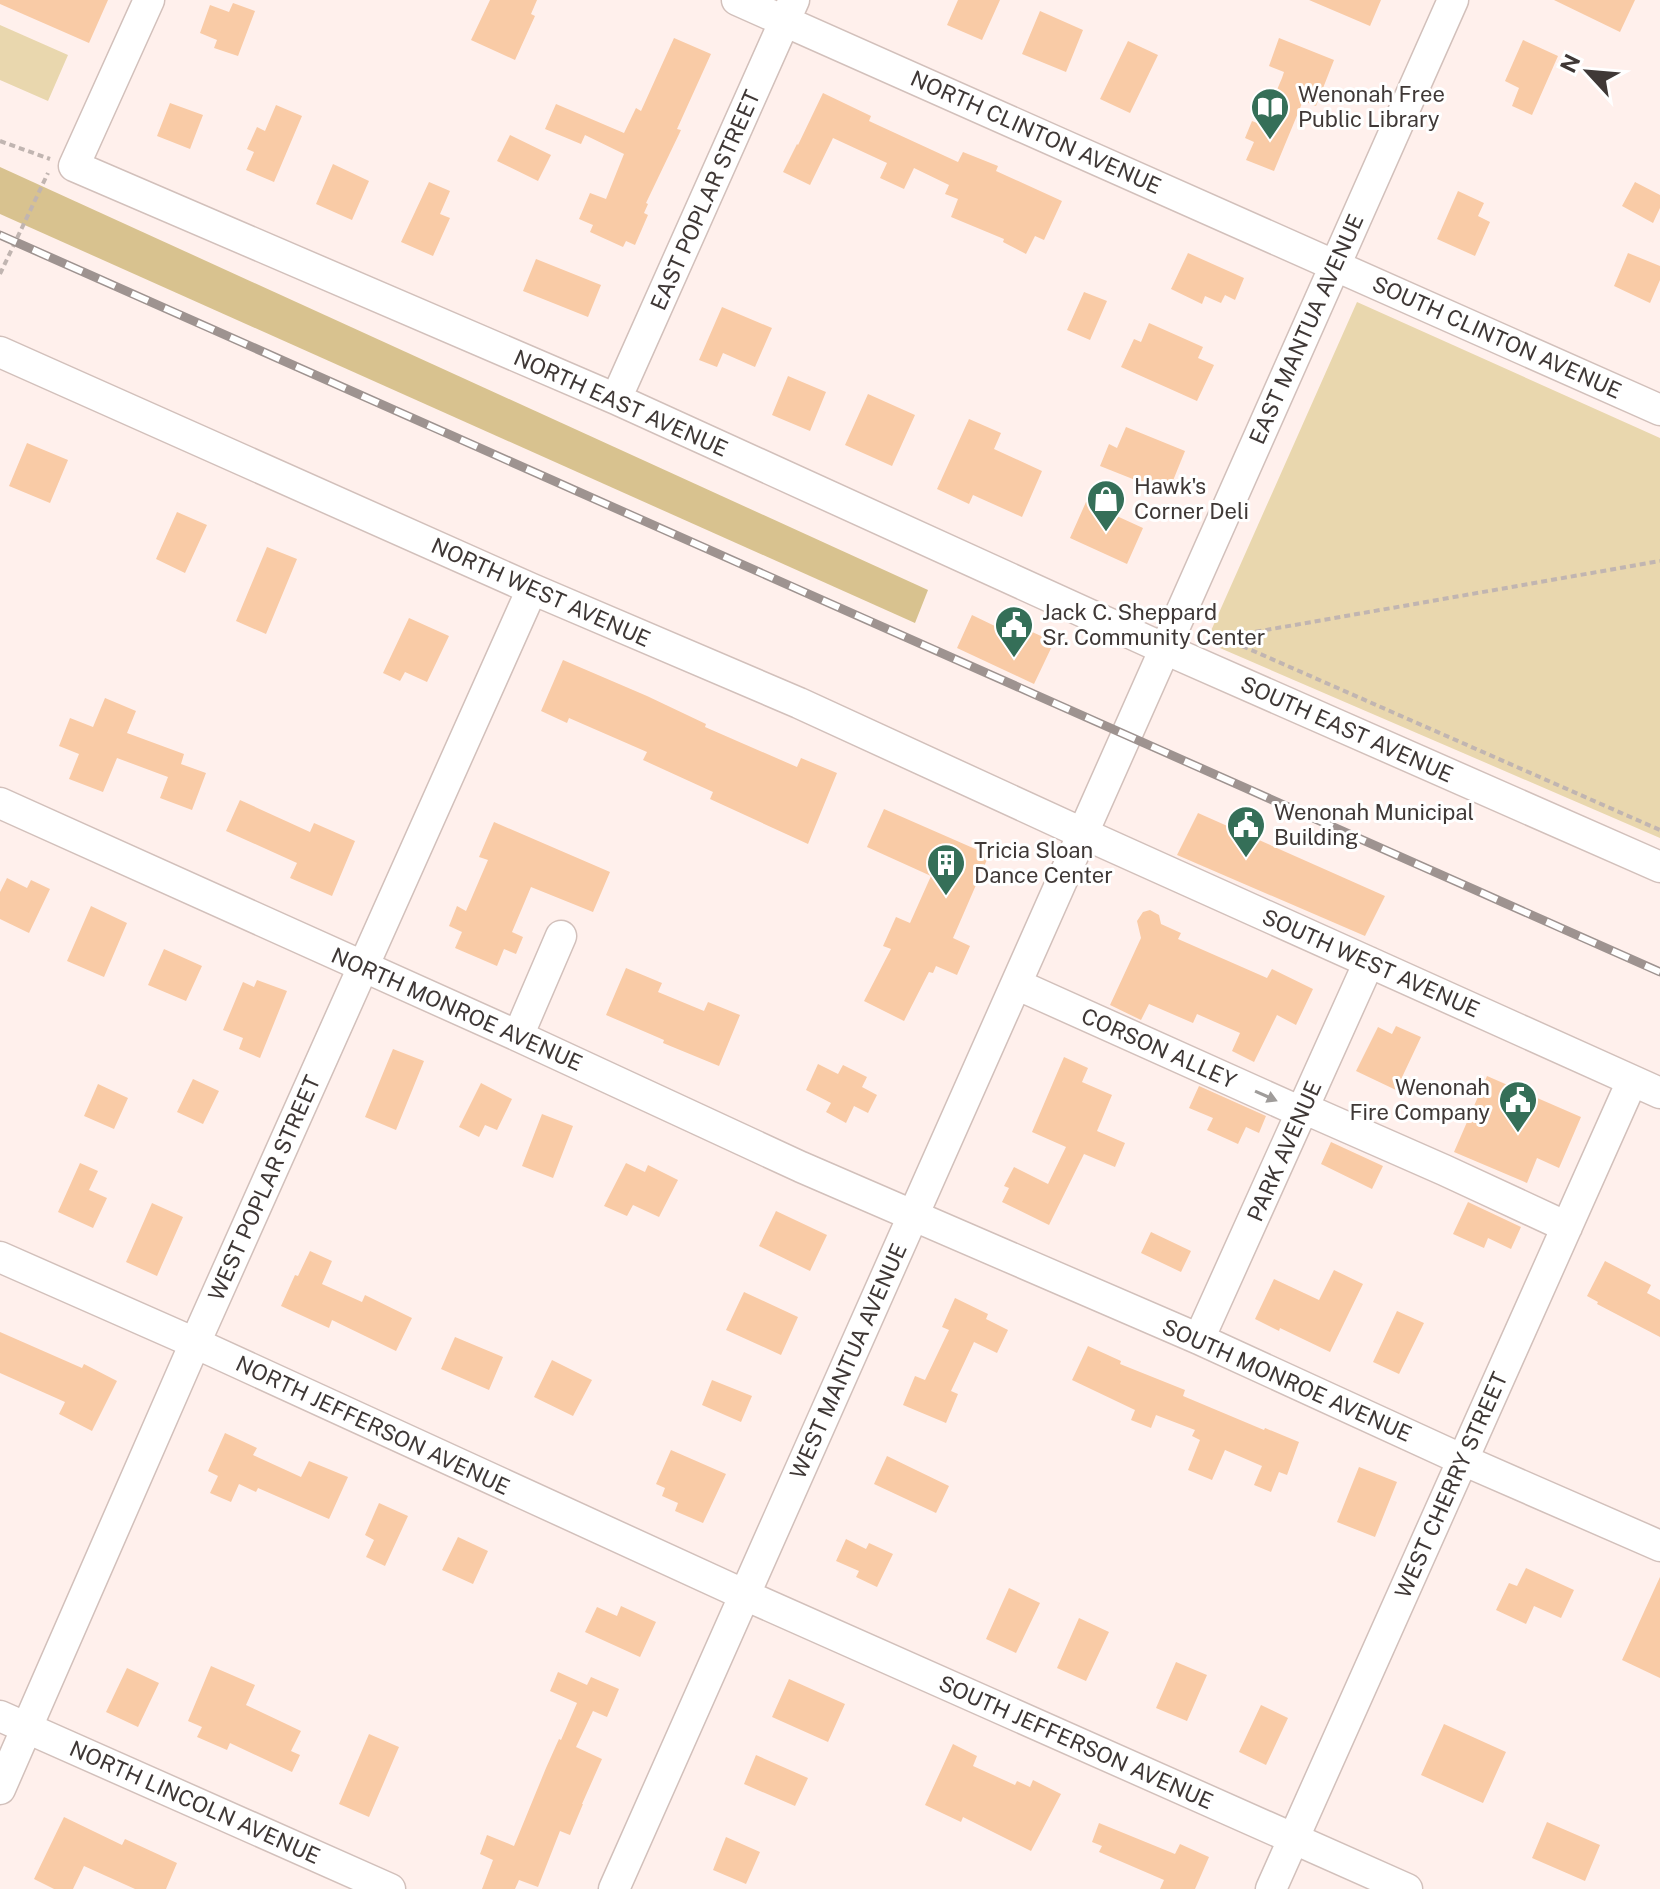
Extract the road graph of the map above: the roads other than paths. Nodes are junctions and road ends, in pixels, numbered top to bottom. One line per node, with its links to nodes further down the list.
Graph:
1 (149, 0): 7 (street, NORTH EAST AVENUE)
2 (737, 0): 4 (street, NORTH CLINTON AVENUE)
3 (1453, 0): 5 (street, EAST MANTUA AVENUE)
4 (789, 10): 5 (street, NORTH CLINTON AVENUE); 7 (street, EAST POPLAR STREET)
5 (1334, 264): 8 (street, SOUTH CLINTON AVENUE); 10 (street, EAST MANTUA AVENUE)
6 (0, 352): 9 (street, NORTH WEST AVENUE)
7 (616, 399): 10 (street, NORTH EAST AVENUE)
8 (1660, 410)
9 (532, 589): 12 (street, NORTH WEST AVENUE); 16 (street, WEST POPLAR STREET)
10 (1165, 649): 12 (street, EAST MANTUA AVENUE); 13 (street, SOUTH EAST AVENUE)
11 (0, 803): 16 (street, NORTH MONROE AVENUE)
12 (1082, 833): 15 (street, SOUTH WEST AVENUE); 17 (street, WEST MANTUA AVENUE)
13 (1660, 867)
14 (561, 936): 18 (street)
15 (1369, 962): 19 (street, SOUTH WEST AVENUE); 21 (street, PARK AVENUE)
16 (363, 966): 18 (street, NORTH MONROE AVENUE); 26 (street, WEST POPLAR STREET)
17 (1016, 984): 21 (street, CORSON ALLEY, one-way to 21); 22 (street, WEST MANTUA AVENUE)
18 (518, 1036): 22 (street, NORTH MONROE AVENUE)
19 (1632, 1081): 20 (street, SOUTH WEST AVENUE); 23 (street, WEST CHERRY STREET)
20 (1660, 1093)
21 (1302, 1110): 23 (street, CORSON ALLEY); 25 (street, PARK AVENUE)
22 (913, 1216): 25 (street, SOUTH MONROE AVENUE); 29 (street, WEST MANTUA AVENUE)
23 (1567, 1227): 27 (street, WEST CHERRY STREET)
24 (0, 1257): 26 (street, NORTH JEFFERSON AVENUE)
25 (1199, 1339): 27 (street, SOUTH MONROE AVENUE)
26 (195, 1343): 29 (street, NORTH JEFFERSON AVENUE); 30 (street, WEST POPLAR STREET)
27 (1463, 1460): 28 (street, SOUTH MONROE AVENUE); 32 (street, WEST CHERRY STREET)
28 (1660, 1546)
29 (745, 1595): 32 (street, SOUTH JEFFERSON AVENUE); 34 (street, WEST MANTUA AVENUE)
30 (13, 1722): 31 (street, WEST POPLAR STREET); 33 (street, NORTH LINCOLN AVENUE)
31 (0, 1789)
32 (1293, 1839): 35 (street, WEST CHERRY STREET); 36 (street, SOUTH JEFFERSON AVENUE)
33 (390, 1889)
34 (614, 1889)
35 (1271, 1889)
36 (1407, 1889)

